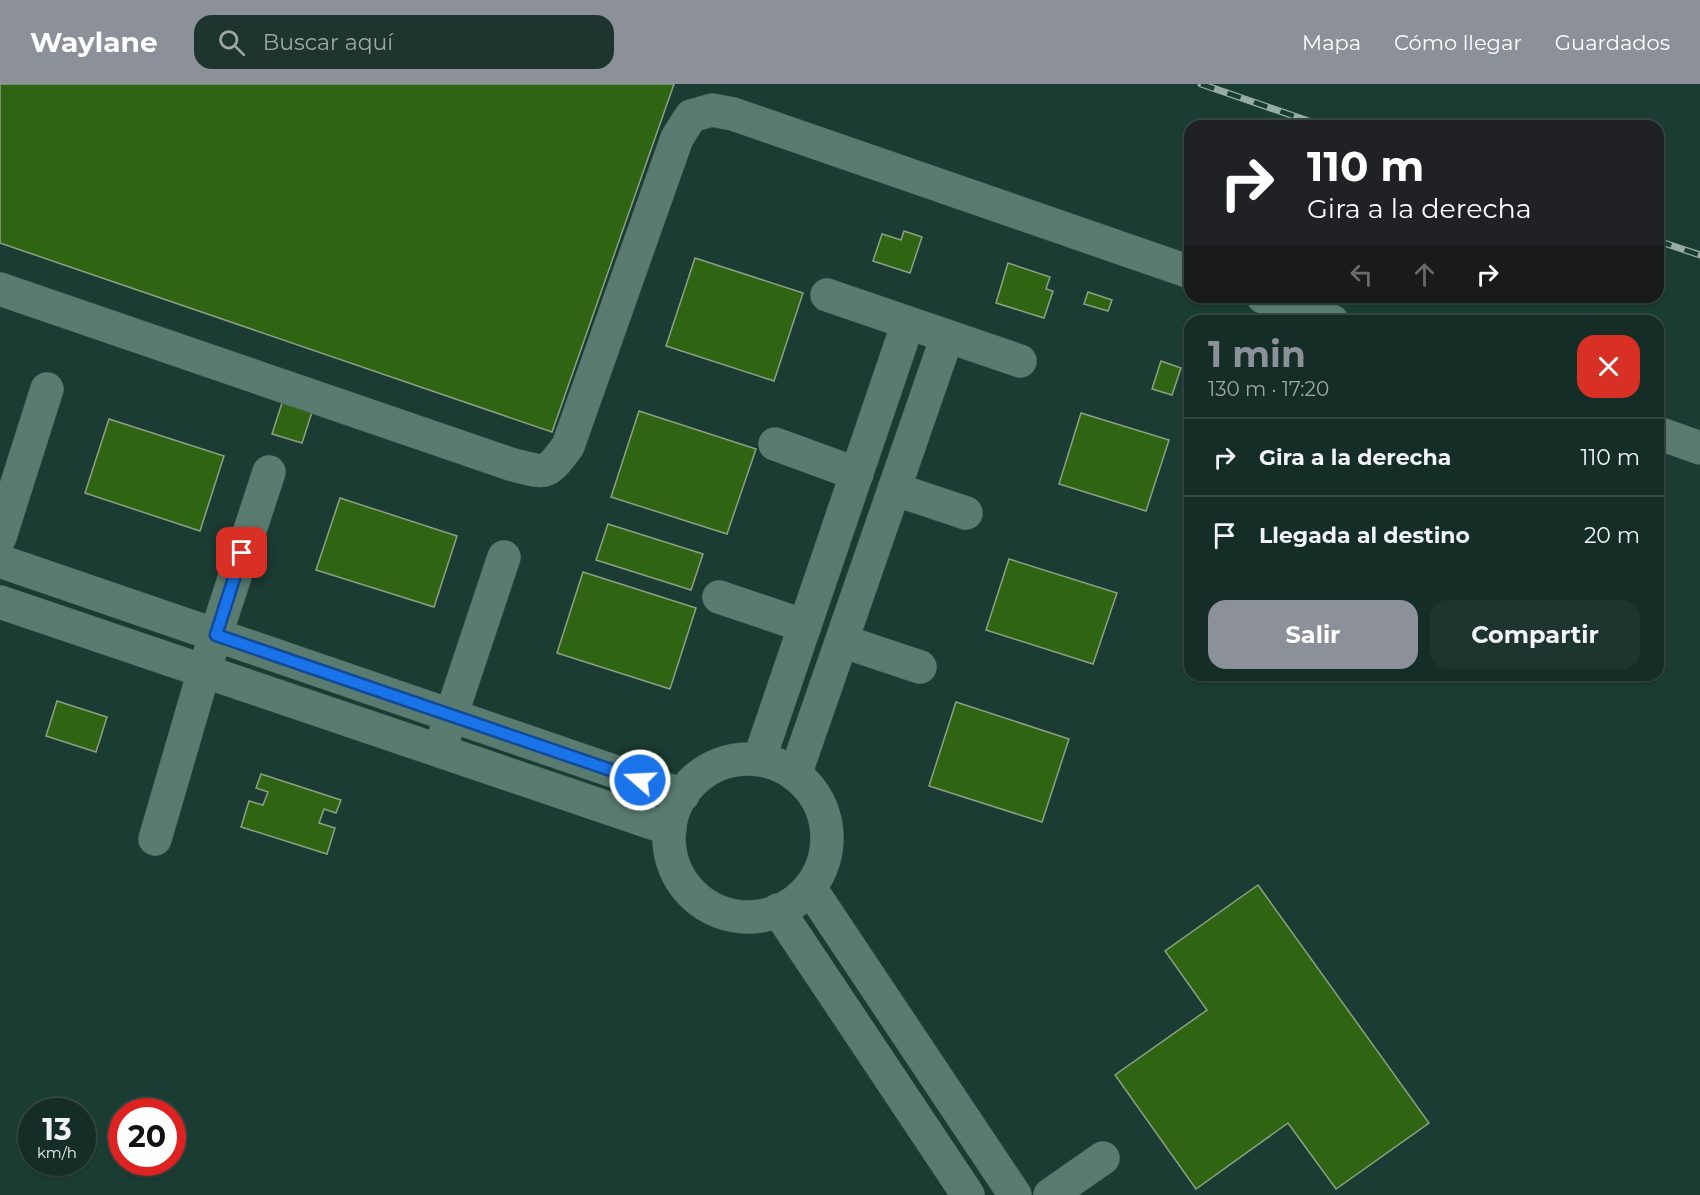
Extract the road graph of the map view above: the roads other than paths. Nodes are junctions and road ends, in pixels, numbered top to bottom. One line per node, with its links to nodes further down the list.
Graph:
1 (1184, 270): 2 (lane)
2 (0, 289)
3 (827, 295): 6 (lane)
4 (1280, 303): 5 (lane)
5 (1315, 315)
6 (908, 323): 7 (lane); 14 (lane)
7 (947, 337): 8 (lane); 15 (lane)
8 (1020, 361)
9 (47, 389): 17 (lane)
10 (1664, 435): 12 (lane)
11 (776, 444): 14 (lane)
12 (1700, 448)
13 (269, 472): 23 (lane)
14 (857, 474): 22 (lane)
15 (894, 489): 16 (lane); 24 (lane)
16 (966, 513)
17 (0, 537)
18 (504, 557): 27 (lane)
19 (0, 561): 23 (lane)
20 (719, 597): 22 (lane)
21 (0, 602): 26 (lane)
22 (805, 626): 29 (lane)
23 (216, 635): 26 (lane); 27 (lane)
24 (842, 640): 25 (lane); 30 (lane)
25 (920, 667)
26 (204, 671): 28 (lane); 33 (lane)
27 (451, 716): 28 (lane); 31 (lane)
28 (440, 752): 32 (lane)
29 (759, 760): 30 (lane); 31 (lane)
30 (795, 775): 34 (lane)
31 (683, 795): 32 (lane)
32 (670, 830): 35 (lane)
33 (155, 839)
34 (810, 888): 35 (lane); 38 (lane)
35 (778, 910): 37 (lane)
36 (1103, 1158): 39 (lane)
37 (968, 1195)
38 (1015, 1195)
39 (1050, 1195)

